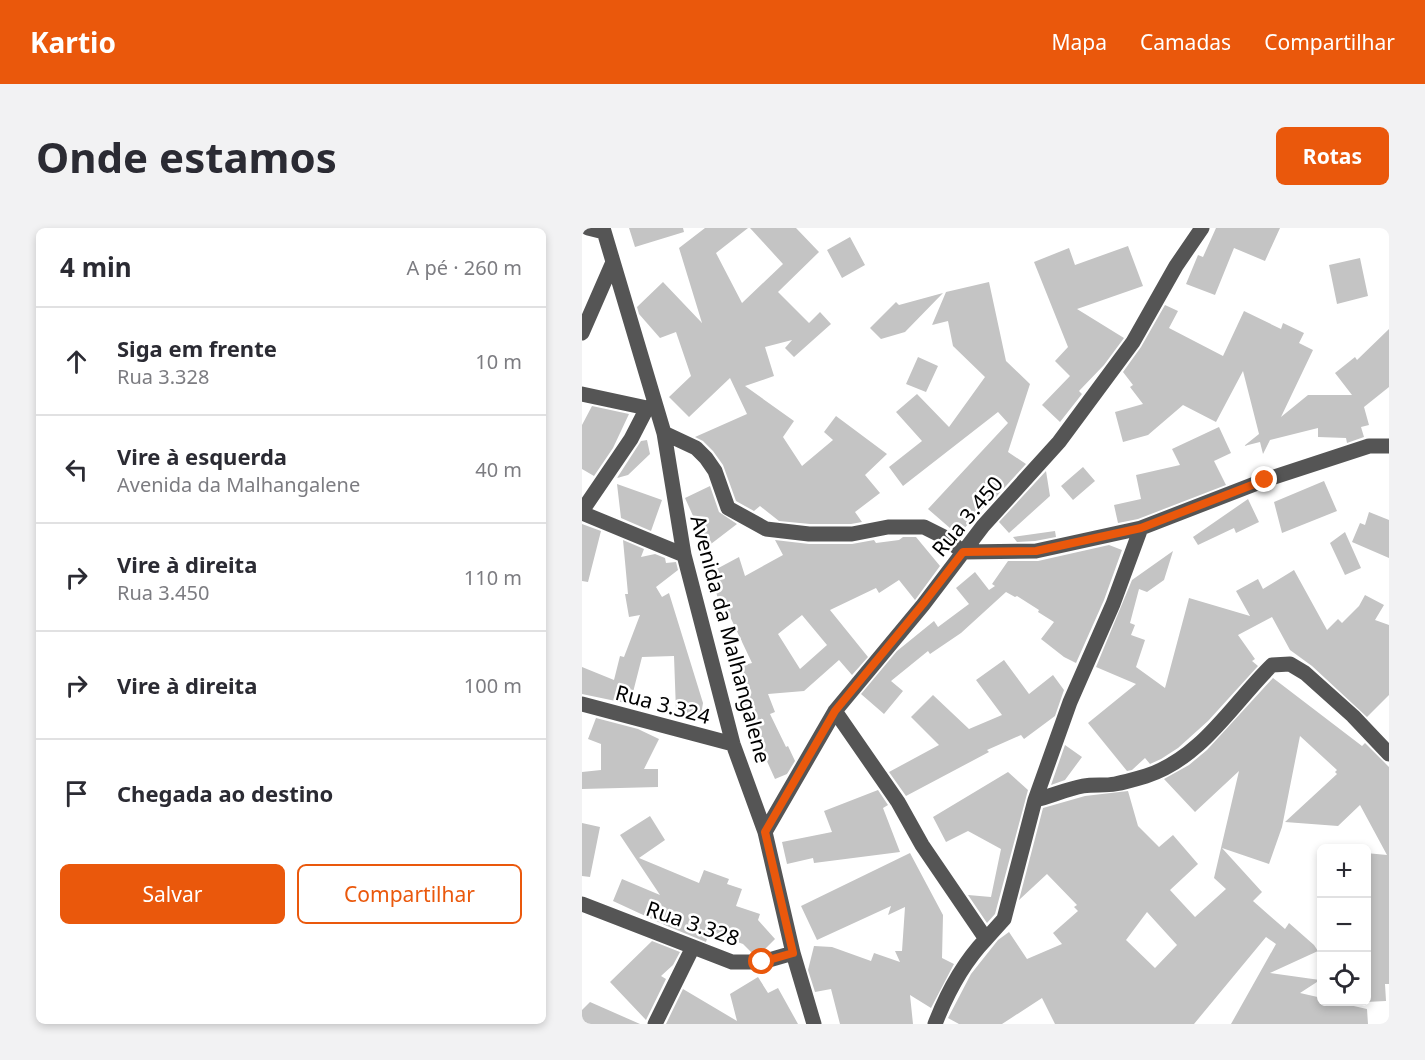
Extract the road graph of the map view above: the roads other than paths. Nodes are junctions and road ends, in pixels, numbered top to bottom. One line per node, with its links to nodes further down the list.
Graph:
1 (588, 228): 3 (street)
2 (1202, 228): 12 (street, Rua 3.450)
3 (603, 230): 4 (street, Avenida da Malhangalene)
4 (613, 262): 5 (street); 7 (street, Avenida da Malhangalene)
5 (582, 333)
6 (582, 393): 7 (street)
7 (651, 408): 8 (street, Avenida da Malhangalene); 10 (street)
8 (664, 433): 12 (street); 13 (street, Avenida da Malhangalene)
9 (1389, 446): 11 (street)
10 (582, 512): 13 (street)
11 (1141, 528): 12 (street); 18 (street)
12 (963, 552): 15 (street, Rua 3.450)
13 (684, 555): 16 (street, Avenida da Malhangalene)
14 (583, 707): 16 (street, Rua 3.324)
15 (835, 711): 19 (street, Rua 3.450); 21 (street)
16 (733, 744): 19 (street, Avenida da Malhangalene)
17 (1389, 754): 18 (street)
18 (1035, 800): 21 (street)
19 (765, 832): 23 (street, Avenida da Malhangalene)
20 (582, 904): 22 (street, Rua 3.328)
21 (986, 939): 26 (street)
22 (693, 947): 23 (street, Rua 3.328); 24 (street)
23 (793, 953): 25 (street, Avenida da Malhangalene)
24 (655, 1024)
25 (814, 1024)
26 (935, 1024)

